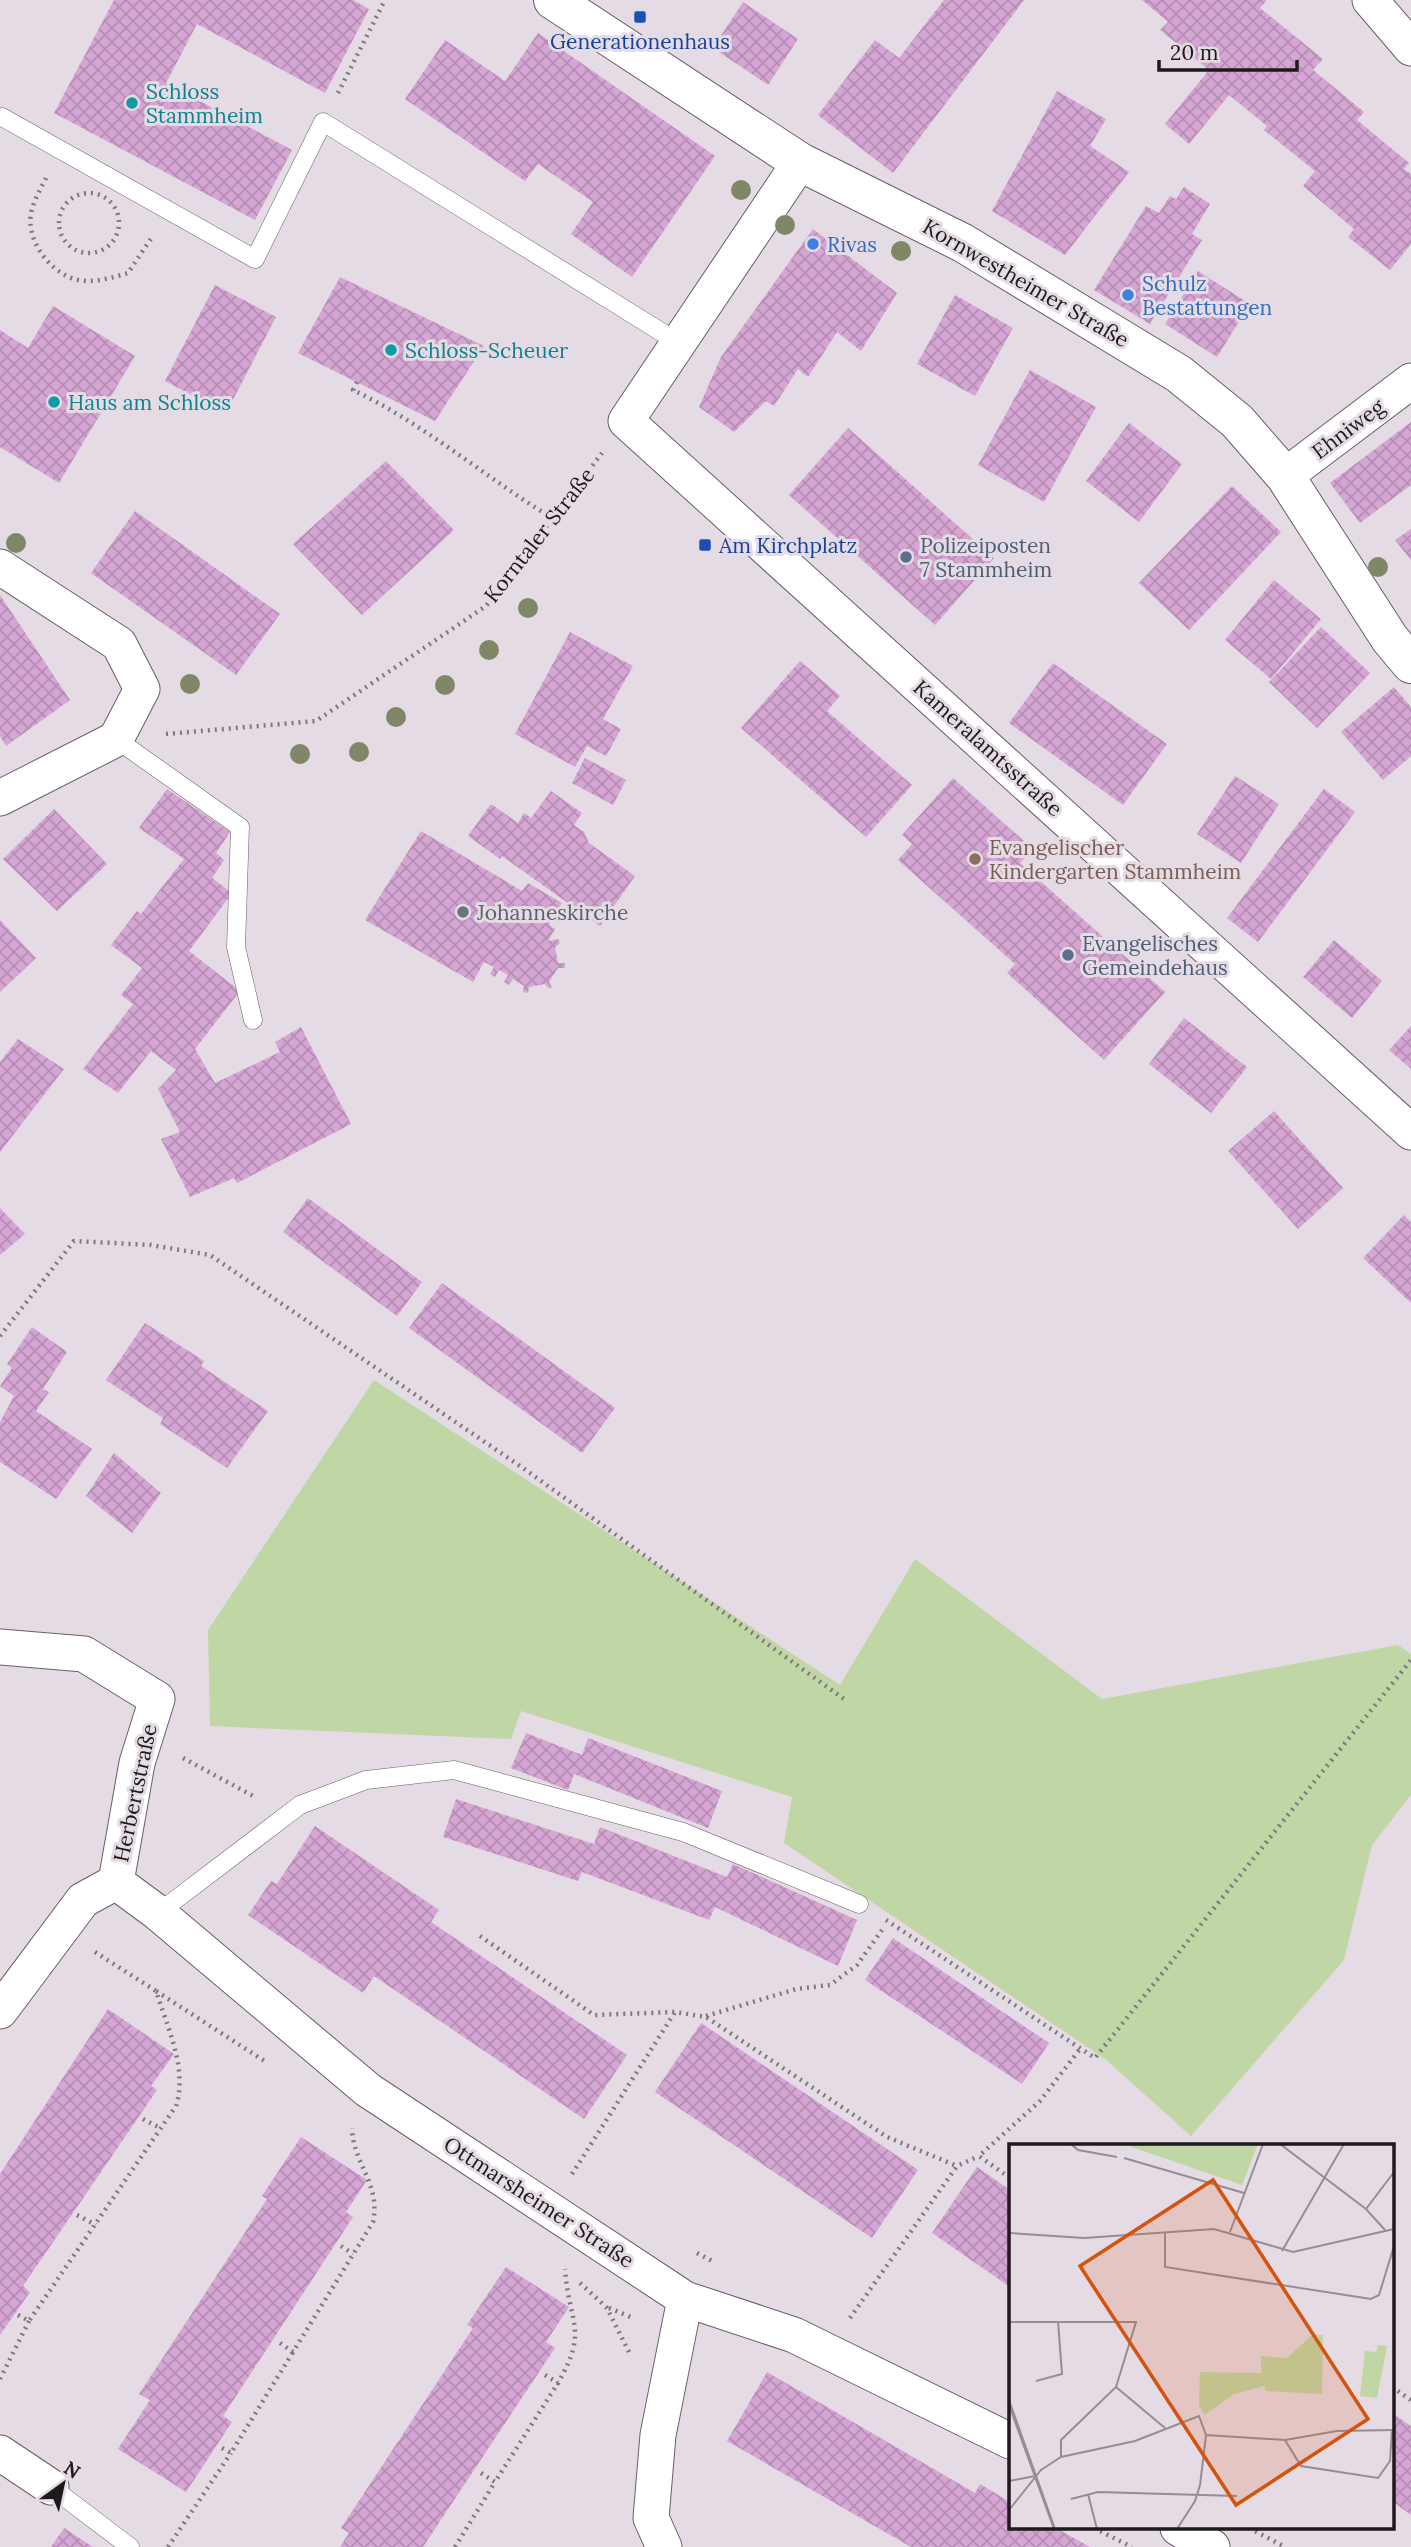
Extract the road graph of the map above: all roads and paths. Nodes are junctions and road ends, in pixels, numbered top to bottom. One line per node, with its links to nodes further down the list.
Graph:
1 (385, 0): 6 (path)
2 (553, 0): 7 (street, Kornwestheimer Straße)
3 (1370, 0): 4 (street)
4 (1411, 48)
5 (2, 117): 9 (lane)
6 (323, 122): 9 (lane); 11 (lane)
7 (800, 162): 11 (street); 15 (street, Kornwestheimer Straße)
8 (31, 211): 9 (path)
9 (169, 211)
10 (74, 250): 10 (path)
11 (679, 342): 14 (street)
12 (1411, 381): 15 (street, Ehniweg)
13 (356, 382): 16 (path)
14 (626, 421): 16 (path, Korntaler Straße); 22 (street, Kameralamtsstraße)
15 (1285, 476): 18 (street, Kornwestheimer Straße)
16 (552, 519): 19 (path, Korntaler Straße)
17 (0, 567): 19 (street)
18 (1411, 664)
19 (116, 739): 20 (street); 21 (lane)
20 (0, 798)
21 (253, 1020)
22 (1411, 1132)
23 (0, 1336): 26 (path)
24 (0, 1647): 27 (street, Herbertstraße)
25 (1411, 1660): 40 (path)
26 (844, 1699)
27 (146, 1737): 28 (path); 29 (street, Herbertstraße)
28 (286, 1815): 30 (lane); 31 (lane)
29 (116, 1882): 31 (street, Ottmarsheimer Straße); 37 (street, Herbertstraße)
30 (859, 1905)
31 (158, 1913): 56 (street, Ottmarsheimer Straße)
32 (880, 1916): 33 (path)
33 (887, 1921): 39 (path); 40 (path)
34 (480, 1936): 38 (path)
35 (104, 1959): 36 (path)
36 (156, 1991): 41 (path); 43 (path)
37 (0, 2011)
38 (675, 2012): 39 (path); 48 (path)
39 (706, 2017): 46 (path)
40 (1080, 2049): 45 (path)
41 (275, 2069)
42 (143, 2119): 43 (path)
43 (160, 2128): 50 (path)
44 (363, 2132): 53 (path)
45 (979, 2157): 46 (path); 47 (path)
46 (957, 2166): 59 (path)
47 (1009, 2177)
48 (566, 2183)
49 (77, 2215): 50 (path)
50 (96, 2225): 58 (path)
51 (341, 2246): 53 (path)
52 (695, 2252): 55 (path)
53 (354, 2253): 61 (path)
54 (554, 2262): 64 (path)
55 (718, 2264)
56 (685, 2299): 67 (street, Ottmarsheimer Straße); 80 (street)
57 (18, 2315): 58 (path)
58 (29, 2321): 63 (path)
59 (848, 2322)
60 (279, 2343): 61 (path)
61 (293, 2352): 70 (path)
62 (545, 2375): 64 (path)
63 (0, 2379)
64 (558, 2383): 72 (path)
65 (1394, 2388): 66 (path)
66 (1411, 2400)
67 (1009, 2441)
68 (222, 2448): 70 (path)
69 (0, 2453): 73 (street)
70 (231, 2453): 78 (path)
71 (481, 2473): 72 (path)
72 (495, 2483): 79 (path)
73 (51, 2487): 77 (lane)
74 (1098, 2530): 81 (path)
75 (1182, 2530): 82 (street)
76 (1252, 2530): 83 (path)
77 (130, 2547)
78 (168, 2547)
79 (455, 2547)
80 (663, 2547)
81 (1132, 2547)
82 (1212, 2547)
83 (1285, 2547)

